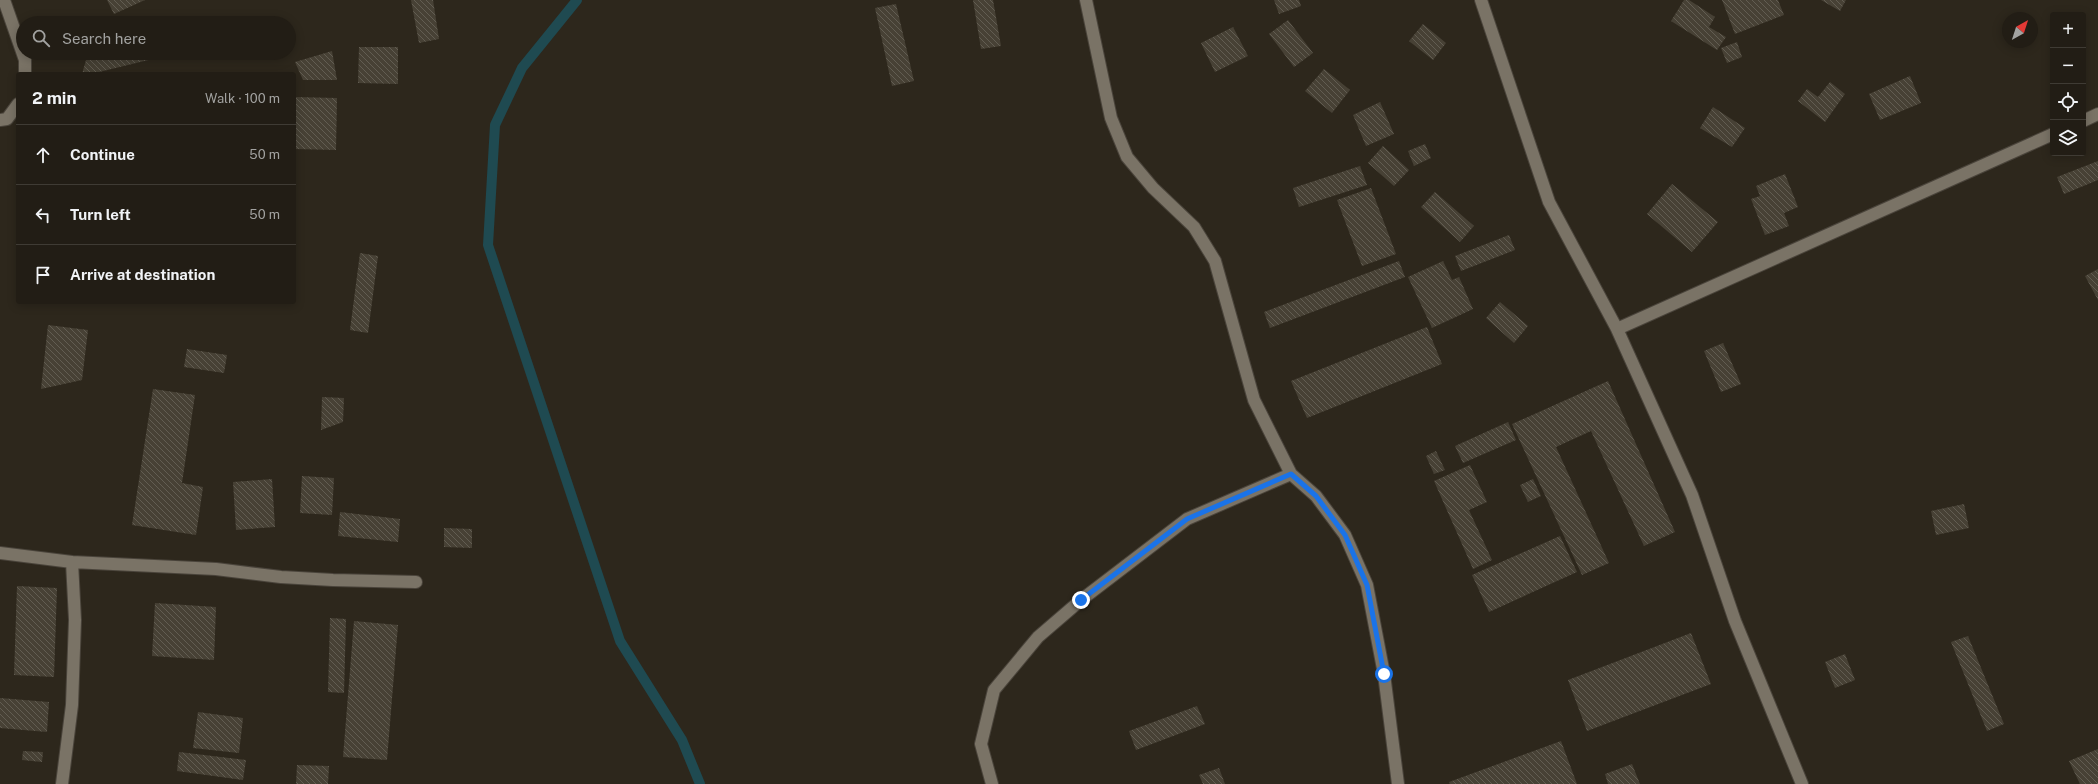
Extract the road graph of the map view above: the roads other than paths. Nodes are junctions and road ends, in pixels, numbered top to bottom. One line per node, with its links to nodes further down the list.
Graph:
1 (4, 0): 4 (street)
2 (1086, 0): 13 (street)
3 (1481, 0): 12 (street)
4 (16, 34)
5 (25, 60): 6 (street)
6 (25, 72)
7 (16, 106): 10 (street)
8 (2098, 114): 9 (street)
9 (2086, 119)
10 (0, 120)
11 (2050, 135): 12 (street)
12 (1618, 329): 20 (street)
13 (1291, 474): 18 (street); 19 (street)
14 (0, 553): 15 (street)
15 (72, 562): 16 (street); 17 (street)
16 (416, 582)
17 (62, 784)
18 (992, 784)
19 (1398, 784)
20 (1802, 784)

